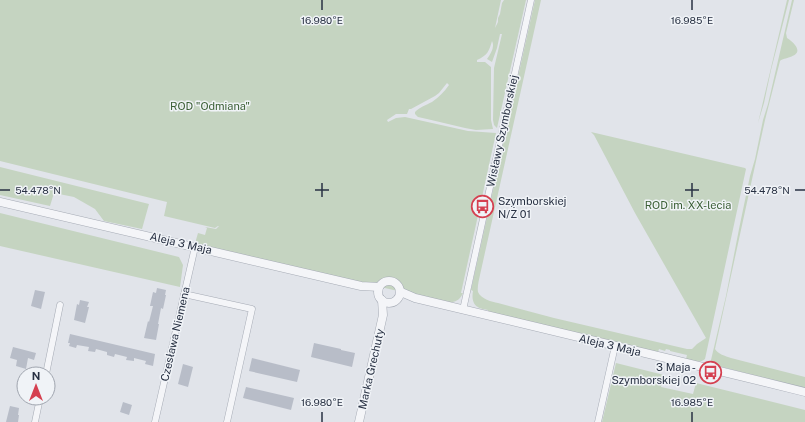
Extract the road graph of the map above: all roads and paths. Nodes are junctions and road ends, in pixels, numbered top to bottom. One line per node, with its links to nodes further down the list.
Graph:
1 (531, 0): 8 (street, Wisławy Szymborskiej)
2 (0, 202): 3 (street, Aleja 3 Maja)
3 (195, 247): 4 (street, Czesława Niemena); 5 (street, Aleja 3 Maja)
4 (184, 294): 15 (street, Czesława Niemena); 16 (street)
5 (380, 294): 6 (street); 6 (street); 9 (street, Marka Grechuty)
6 (397, 298): 8 (street, Aleja 3 Maja); 9 (street, Marka Grechuty)
7 (60, 305): 11 (street)
8 (463, 310): 10 (street, Aleja 3 Maja)
9 (383, 315): 17 (street, Marka Grechuty)
10 (615, 346): 12 (street, Aleja 3 Maja); 18 (street)
11 (48, 366)
12 (805, 392)
13 (38, 406): 14 (street)
14 (35, 422)
15 (155, 422)
16 (227, 422)
17 (359, 422)
18 (598, 422)

